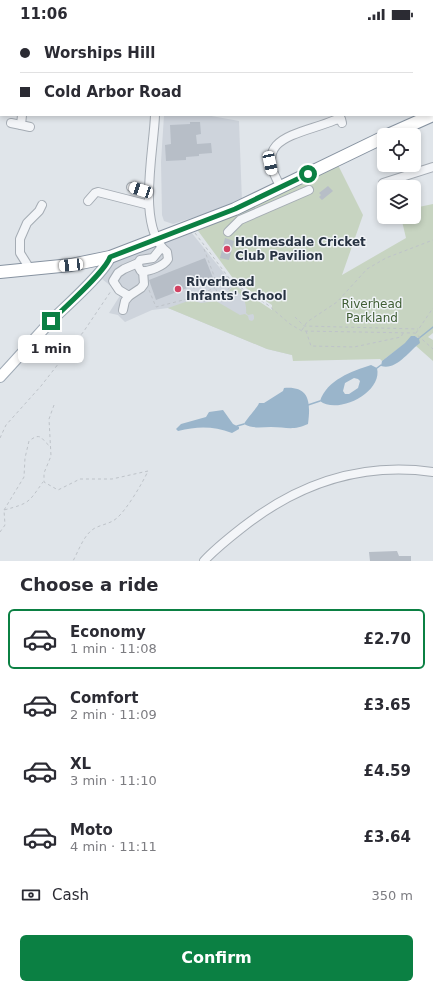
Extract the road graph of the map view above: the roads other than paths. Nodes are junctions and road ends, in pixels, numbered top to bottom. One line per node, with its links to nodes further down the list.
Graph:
1 (22, 116): 8 (street)
2 (150, 116): 7 (street)
3 (156, 116): 7 (street)
4 (431, 116): 10 (highway)
5 (340, 119): 15 (street)
6 (11, 123): 8 (street)
7 (155, 124): 17 (street)
8 (21, 125): 9 (street)
9 (30, 127)
10 (404, 128)
11 (377, 140): 15 (highway)
12 (433, 167): 13 (street)
13 (392, 180)
14 (131, 187): 17 (street)
15 (281, 187): 21 (highway)
16 (309, 190): 22 (street)
17 (149, 193): 20 (street)
18 (88, 201): 20 (street)
19 (42, 205): 27 (street)
20 (149, 205): 24 (street)
21 (235, 209): 22 (street); 24 (highway)
22 (240, 220): 23 (street)
23 (228, 232)
24 (159, 243): 25 (highway); 26 (street); 28 (street)
25 (110, 257): 27 (highway); 32 (main road)
26 (138, 263): 28 (street); 30 (street)
27 (30, 269): 29 (highway)
28 (143, 271): 30 (street)
29 (0, 272)
30 (129, 296): 31 (street)
31 (123, 310)
32 (0, 377)
33 (433, 472): 34 (street)
34 (204, 561)

